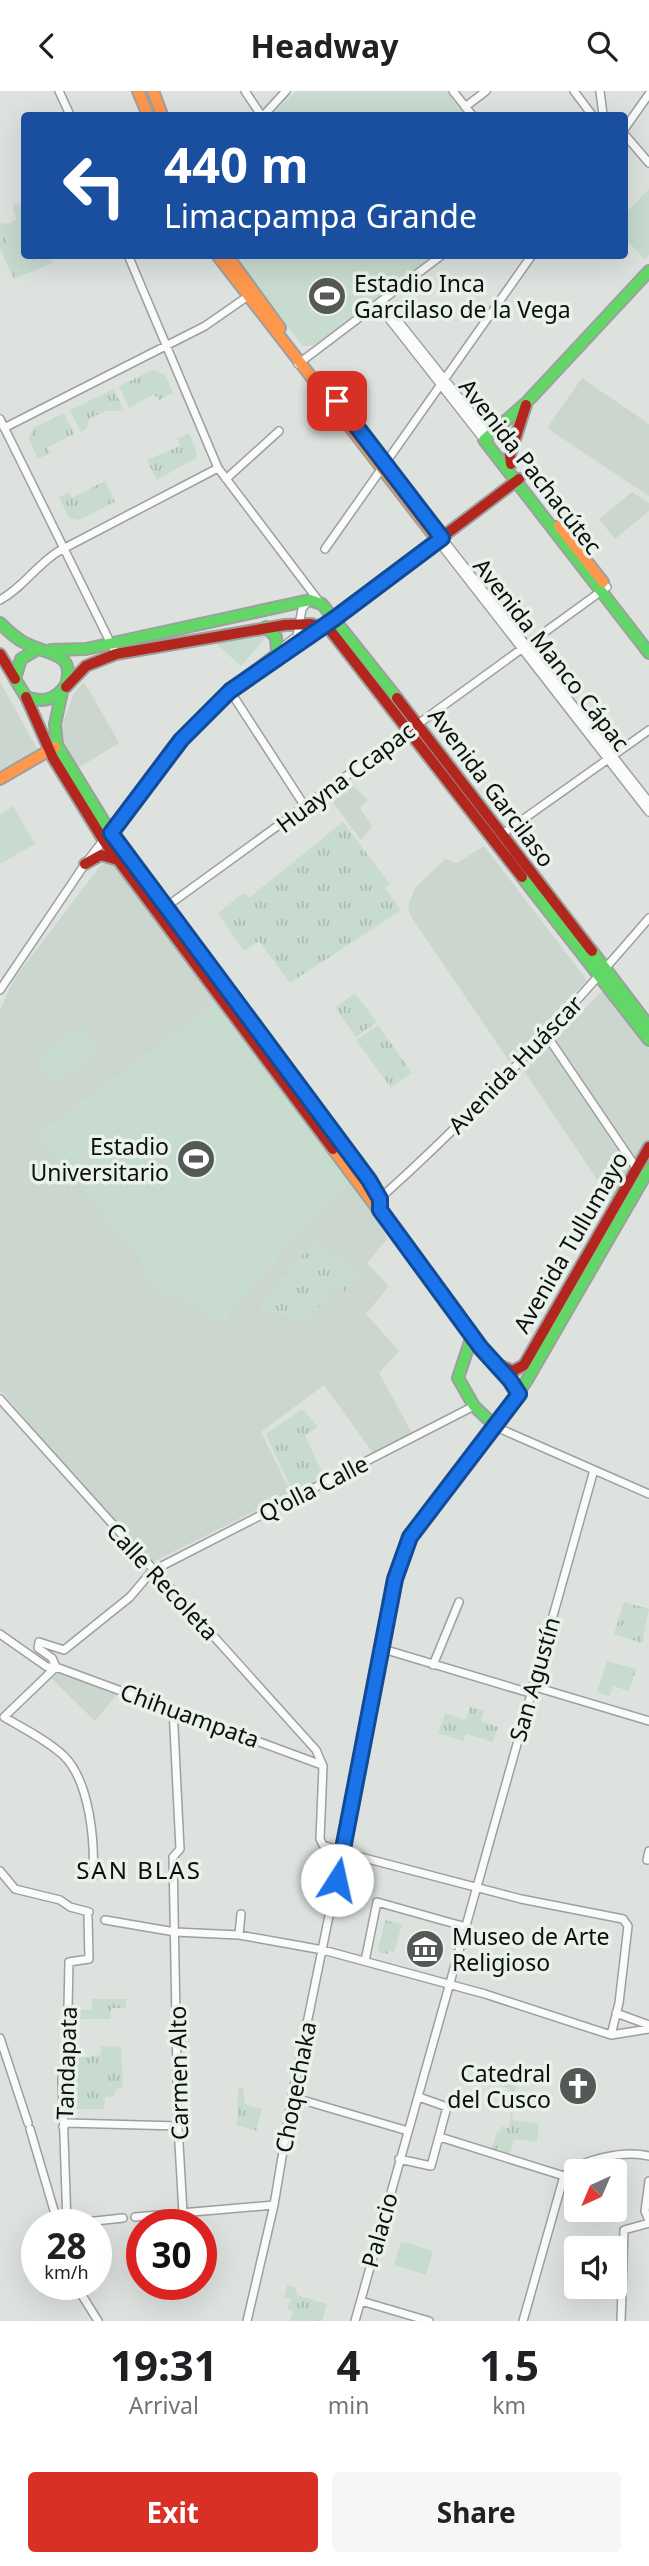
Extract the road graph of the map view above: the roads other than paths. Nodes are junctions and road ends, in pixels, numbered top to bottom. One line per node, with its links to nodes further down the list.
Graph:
1 (60, 91): 12 (street)
2 (138, 91): 13 (main road)
3 (152, 91): 14 (main road)
4 (245, 91): 15 (street)
5 (286, 91): 16 (street)
6 (453, 91): 11 (street)
7 (486, 91): 11 (street)
8 (574, 91): 18 (street)
9 (600, 91): 19 (street)
10 (649, 94): 20 (street)
11 (465, 107): 17 (street)
12 (69, 112)
13 (147, 112)
14 (161, 112)
15 (260, 112)
16 (265, 112)
17 (469, 112)
18 (590, 112)
19 (603, 112)
20 (628, 124)
21 (628, 138): 22 (street)
22 (649, 163)
23 (130, 259): 31 (street)
24 (220, 259): 29 (main road, Avenida Manco Cápac)
25 (229, 259): 29 (main road, Avenida Manco Cápac)
26 (437, 259): 30 (street)
27 (529, 259): 33 (street)
28 (649, 271): 34 (main road)
29 (251, 295): 31 (street); 32 (main road, Avenida Manco Cápac)
30 (381, 304): 32 (street); 33 (street, Avenida Pachacútec)
31 (166, 346): 36 (street); 41 (street)
32 (301, 362): 40 (main road, Avenida Manco Cápac)
33 (442, 382): 38 (street, Avenida Pachacútec); 40 (street)
34 (527, 402): 38 (main road); 39 (main road)
35 (0, 419): 36 (street)
36 (4, 428): 45 (street)
37 (279, 431): 42 (street)
38 (486, 437): 39 (main road, Avenida Pachacútec); 43 (main road, Avenida Pachacútec)
39 (511, 464): 43 (main road, Avenida Pachacútec)
40 (384, 467): 44 (main road, Avenida Manco Cápac); 46 (street)
41 (218, 468): 42 (street); 45 (street)
42 (226, 479): 50 (street)
43 (519, 479): 44 (main road); 47 (main road, Avenida Pachacútec)
44 (440, 539): 51 (main road); 59 (street, Avenida Manco Cápac)
45 (64, 548): 48 (street); 56 (street)
46 (325, 549)
47 (604, 589): 57 (main road, Avenida Pachacútec); 59 (street, Huayna Ccapac); 61 (main road, Avenida Pachacútec)
48 (0, 600)
49 (310, 600): 50 (main road); 53 (street); 56 (main road)
50 (322, 604): 51 (main road, Avenida Garcilaso)
51 (334, 619): 54 (main road); 69 (main road, Avenida Garcilaso)
52 (0, 623): 58 (main road)
53 (301, 623): 54 (main road); 55 (main road); 60 (street)
54 (320, 626): 65 (street); 69 (main road, Avenida Garcilaso)
55 (266, 627): 60 (main road); 63 (main road)
56 (110, 642): 58 (main road); 63 (street)
57 (649, 643)
58 (43, 649): 64 (main road); 66 (main road)
59 (523, 649): 69 (street, Huayna Ccapac); 72 (street, Avenida Manco Cápac)
60 (277, 651): 65 (street)
61 (649, 653)
62 (0, 654): 64 (main road)
63 (116, 654): 66 (main road)
64 (15, 679): 68 (main road)
65 (238, 684): 67 (street)
66 (64, 690): 68 (main road); 71 (main road)
67 (230, 691): 75 (street); 77 (street)
68 (26, 697): 71 (main road)
69 (413, 727): 75 (street, Huayna Ccapac); 78 (main road, Avenida Garcilaso)
70 (649, 730): 72 (street)
71 (51, 750): 73 (main road); 77 (main road)
72 (610, 758): 74 (street, Avenida Manco Cápac); 76 (street, Avenida Manco Cápac); 78 (street)
73 (0, 779)
74 (649, 802)
75 (306, 808): 81 (street, Huayna Ccapac)
76 (649, 812)
77 (108, 837): 79 (main road); 80 (street); 81 (main road)
78 (497, 838): 83 (main road, Avenida Garcilaso)
79 (119, 860): 80 (main road); 81 (main road)
80 (85, 864): 84 (street)
81 (161, 910): 91 (main road)
82 (649, 918): 83 (street, Avenida Huáscar)
83 (601, 974): 85 (main road, Avenida Garcilaso); 86 (street, Avenida Huáscar); 87 (main road, Avenida Garcilaso)
84 (0, 989)
85 (649, 1026)
86 (545, 1033): 89 (street); 91 (street, Avenida Huáscar)
87 (649, 1040)
88 (649, 1147): 89 (main road, Avenida Tullumayo)
89 (636, 1169): 94 (main road, Avenida Tullumayo)
90 (649, 1169): 95 (main road, Avenida Tullumayo)
91 (378, 1204): 92 (main road)
92 (472, 1336): 93 (main road); 94 (main road)
93 (464, 1359): 94 (main road, Avenida Tullumayo); 97 (main road)
94 (492, 1361): 95 (main road)
95 (519, 1394): 98 (main road, Avenida Tullumayo)
96 (0, 1399): 101 (street, Calle Recoleta)
97 (474, 1406): 98 (main road); 101 (street, Q'olla Calle)
98 (500, 1429): 99 (street); 104 (main road, Avenida Tullumayo)
99 (594, 1470): 100 (street); 107 (street, San Agustín)
100 (649, 1494)
101 (152, 1571): 106 (street); 110 (street, Calle Recoleta)
102 (459, 1602): 105 (street)
103 (0, 1634): 106 (street, Chihuampata)
104 (383, 1649): 105 (street); 112 (main road, Avenida Tullumayo)
105 (433, 1665): 107 (street)
106 (56, 1667): 108 (street, Chihuampata); 115 (street)
107 (531, 1690): 109 (street); 116 (street, San Agustín)
108 (173, 1708): 110 (street, Chihuampata); 120 (street, Carmen Alto)
109 (649, 1721)
110 (323, 1766): 112 (street)
111 (649, 1851): 113 (street)
112 (342, 1852): 116 (street); 122 (street, Choqechaka)
113 (647, 1860)
114 (0, 1871): 132 (street, Tandapata)
115 (93, 1877)
116 (478, 1887): 119 (street, San Agustín); 125 (street)
117 (241, 1914): 121 (street)
118 (106, 1920): 120 (street)
119 (466, 1927): 123 (street); 124 (street, San Agustín)
120 (176, 1932): 121 (street); 131 (street, Carmen Alto)
121 (239, 1935): 122 (street)
122 (323, 1950): 123 (street); 129 (street, Choqechaka)
123 (365, 1961): 124 (street)
124 (450, 1985): 127 (street); 130 (street)
125 (616, 2013): 126 (street); 127 (street)
126 (649, 2027): 127 (street)
127 (611, 2035)
128 (0, 2038): 141 (street)
129 (292, 2097): 133 (street); 140 (street, Choqechaka)
130 (419, 2097): 133 (street, Palacio); 134 (street)
131 (178, 2126): 132 (street); 143 (street, Carmen Alto)
132 (63, 2127): 142 (street, Tandapata)
133 (408, 2131): 136 (street, Palacio)
134 (440, 2137): 136 (street); 138 (street)
135 (649, 2156): 137 (street)
136 (399, 2159): 149 (street, Palacio)
137 (605, 2159)
138 (564, 2176): 154 (street)
139 (649, 2181): 147 (street)
140 (274, 2205): 144 (street); 151 (street, Choqechaka)
141 (54, 2209)
142 (66, 2209)
143 (183, 2209)
144 (217, 2210)
145 (122, 2218): 146 (street)
146 (112, 2219)
147 (649, 2222): 155 (street)
148 (85, 2300): 150 (street)
149 (361, 2301): 152 (street, Palacio); 153 (street)
150 (98, 2321)
151 (247, 2321)
152 (355, 2321)
153 (429, 2321)
154 (523, 2321)
155 (621, 2321)

